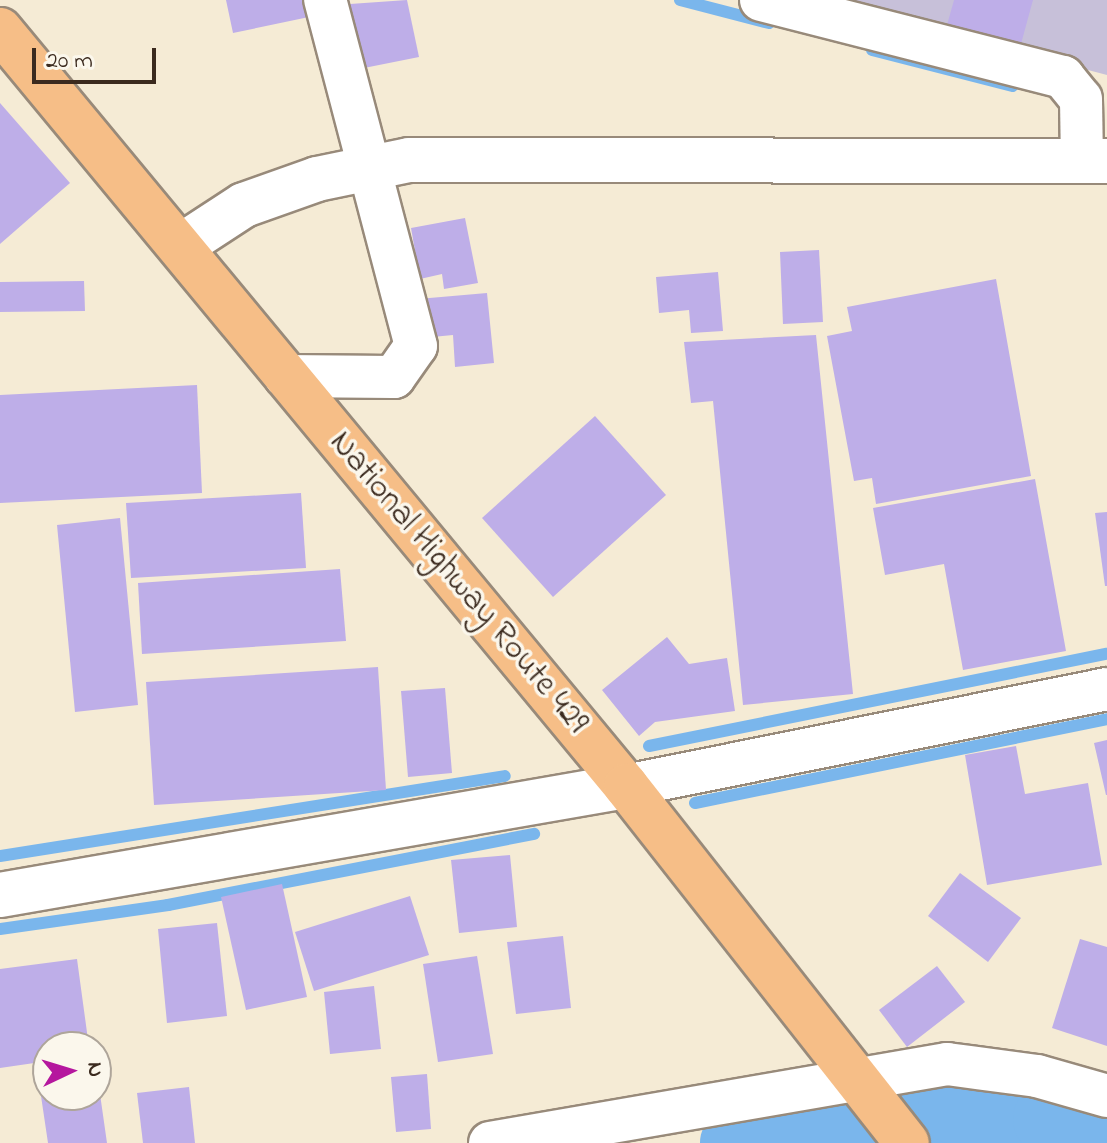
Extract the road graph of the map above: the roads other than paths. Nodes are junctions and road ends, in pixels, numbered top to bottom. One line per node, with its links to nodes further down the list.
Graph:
1 (325, 0): 5 (street)
2 (761, 0): 4 (street)
3 (0, 30): 6 (highway, National Highway Route 429)
4 (1094, 161): 5 (street)
5 (370, 168): 6 (street); 7 (street)
6 (181, 246): 7 (highway, National Highway Route 429)
7 (285, 376): 9 (highway, National Highway Route 429)
8 (1107, 689): 9 (street)
9 (626, 786): 10 (street); 11 (highway, National Highway Route 429)
10 (0, 895)
11 (862, 1084): 12 (street); 13 (street); 14 (highway, National Highway Route 429)
12 (1107, 1096)
13 (490, 1143)
14 (907, 1143)

